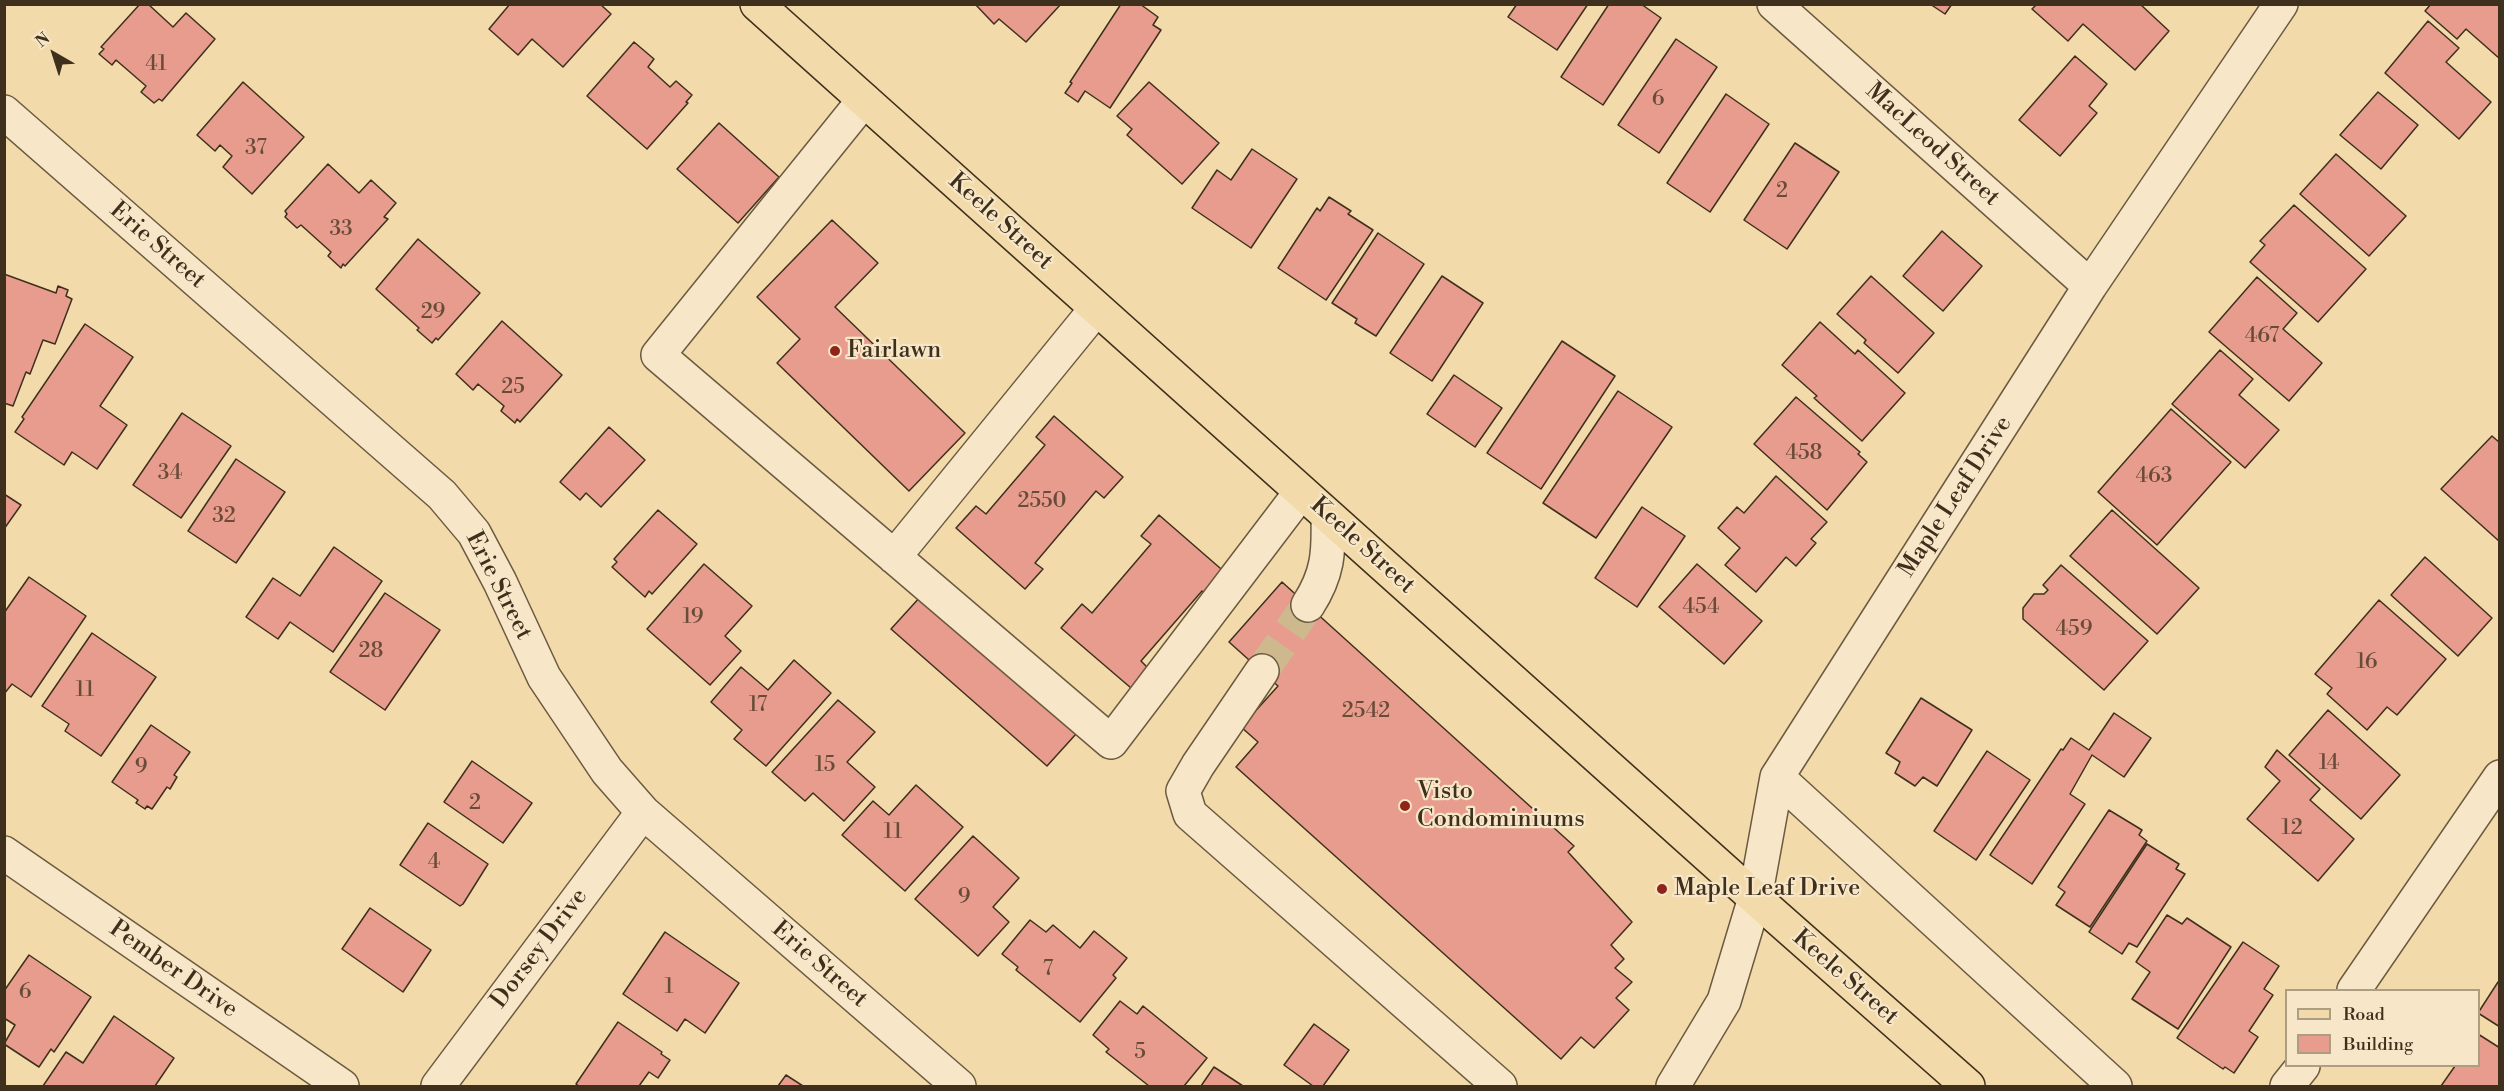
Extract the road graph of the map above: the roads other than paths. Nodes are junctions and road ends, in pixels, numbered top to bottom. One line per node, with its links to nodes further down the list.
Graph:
1 (757, 4): 4 (main road, Keele Street)
2 (1774, 4): 6 (street, MacLeod Street)
3 (2281, 4): 6 (street, Maple Leaf Drive)
4 (864, 100): 7 (main road, Keele Street); 10 (street)
5 (4, 112): 15 (street, Erie Street)
6 (2090, 286): 13 (street, Maple Leaf Drive)
7 (1096, 309): 8 (main road, Keele Street); 10 (street)
8 (1301, 492): 9 (main road, Keele Street); 10 (street)
9 (1328, 516): 11 (street); 17 (main road, Keele Street)
10 (894, 556)
11 (1308, 605)
12 (1262, 671): 23 (street)
13 (1777, 777): 17 (street, Maple Leaf Drive); 26 (street)
14 (2499, 777): 18 (street)
15 (643, 812): 21 (street, Dorsey Drive); 22 (street, Erie Street)
16 (4, 853): 20 (street, Pember Drive)
17 (1755, 898): 24 (street, Maple Leaf Drive); 25 (main road, Keele Street)
18 (2355, 989)
19 (2301, 1067): 27 (street)
20 (342, 1086)
21 (438, 1086)
22 (959, 1086)
23 (1500, 1086)
24 (1673, 1086)
25 (1968, 1086)
26 (2115, 1086)
27 (2287, 1086)

